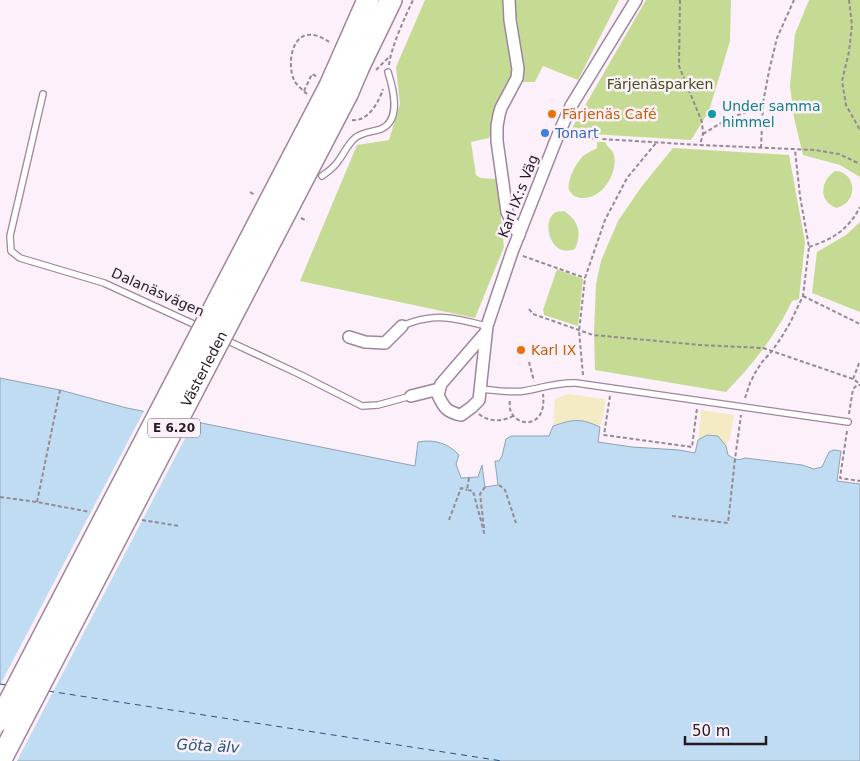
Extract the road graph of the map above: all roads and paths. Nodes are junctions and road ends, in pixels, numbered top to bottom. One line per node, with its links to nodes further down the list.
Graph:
1 (368, 0): 11 (highway, Västerleden / E 6.20)
2 (391, 0): 11 (highway, Västerleden / E 6.20)
3 (413, 0): 9 (path)
4 (509, 0): 27 (street)
5 (636, 0): 17 (street, Karl IX:s Väg)
6 (680, 0): 16 (path)
7 (794, 0): 14 (path)
8 (849, 0): 15 (path)
9 (390, 56)
10 (388, 72): 23 (lane)
11 (333, 86): 12 (path); 70 (highway, Västerleden / E 6.20, bridge); 71 (highway, Västerleden / E 6.20, bridge)
12 (304, 91)
13 (43, 94): 38 (lane, Dalanäsvägen)
14 (763, 104): 16 (path); 20 (path)
15 (860, 130)
16 (703, 134): 19 (path)
17 (558, 135): 18 (path); 27 (street, Karl IX:s Väg)
18 (656, 143): 19 (path); 32 (path)
19 (700, 145): 20 (path)
20 (760, 148): 21 (path)
21 (795, 150): 22 (path); 28 (path)
22 (860, 164)
23 (322, 176)
24 (860, 207): 28 (path)
25 (297, 216): 26 (path)
26 (307, 221)
27 (519, 235): 29 (street, Karl IX:s Väg)
28 (809, 247): 33 (path)
29 (512, 252): 30 (path); 37 (street, Karl IX:s Väg)
30 (545, 263): 31 (path); 32 (path)
31 (543, 268)
32 (585, 278): 39 (path)
33 (802, 296): 35 (path); 42 (path)
34 (529, 309): 39 (path)
35 (860, 324)
36 (402, 326): 37 (lane); 41 (street)
37 (487, 329): 51 (street, Karl IX:s Väg); 52 (street, Karl IX:s Väg)
38 (207, 330)
39 (579, 331): 42 (path); 47 (path)
40 (216, 334): 55 (lane)
41 (349, 337)
42 (772, 351): 46 (path); 57 (path)
43 (860, 361): 46 (path)
44 (529, 362): 45 (path)
45 (533, 378)
46 (854, 379): 48 (path)
47 (584, 385): 49 (lane); 50 (lane)
48 (860, 385): 60 (path)
49 (541, 387): 54 (lane); 59 (path)
50 (612, 388): 56 (lane); 56 (path)
51 (439, 389): 55 (street); 58 (street)
52 (480, 389): 54 (lane); 58 (street, Karl IX:s Väg)
53 (60, 390): 66 (path)
54 (512, 392): 59 (path)
55 (411, 396)
56 (698, 400): 57 (lane)
57 (743, 406): 60 (lane); 67 (path)
58 (472, 407): 59 (path)
59 (513, 416)
60 (848, 422): 62 (path)
61 (469, 478): 65 (path)
62 (860, 481)
63 (498, 485): 69 (path)
64 (485, 487): 65 (path)
65 (467, 490): 68 (path)
66 (37, 502)
67 (672, 516)
68 (449, 520)
69 (516, 523)
70 (0, 720)
71 (0, 761)

